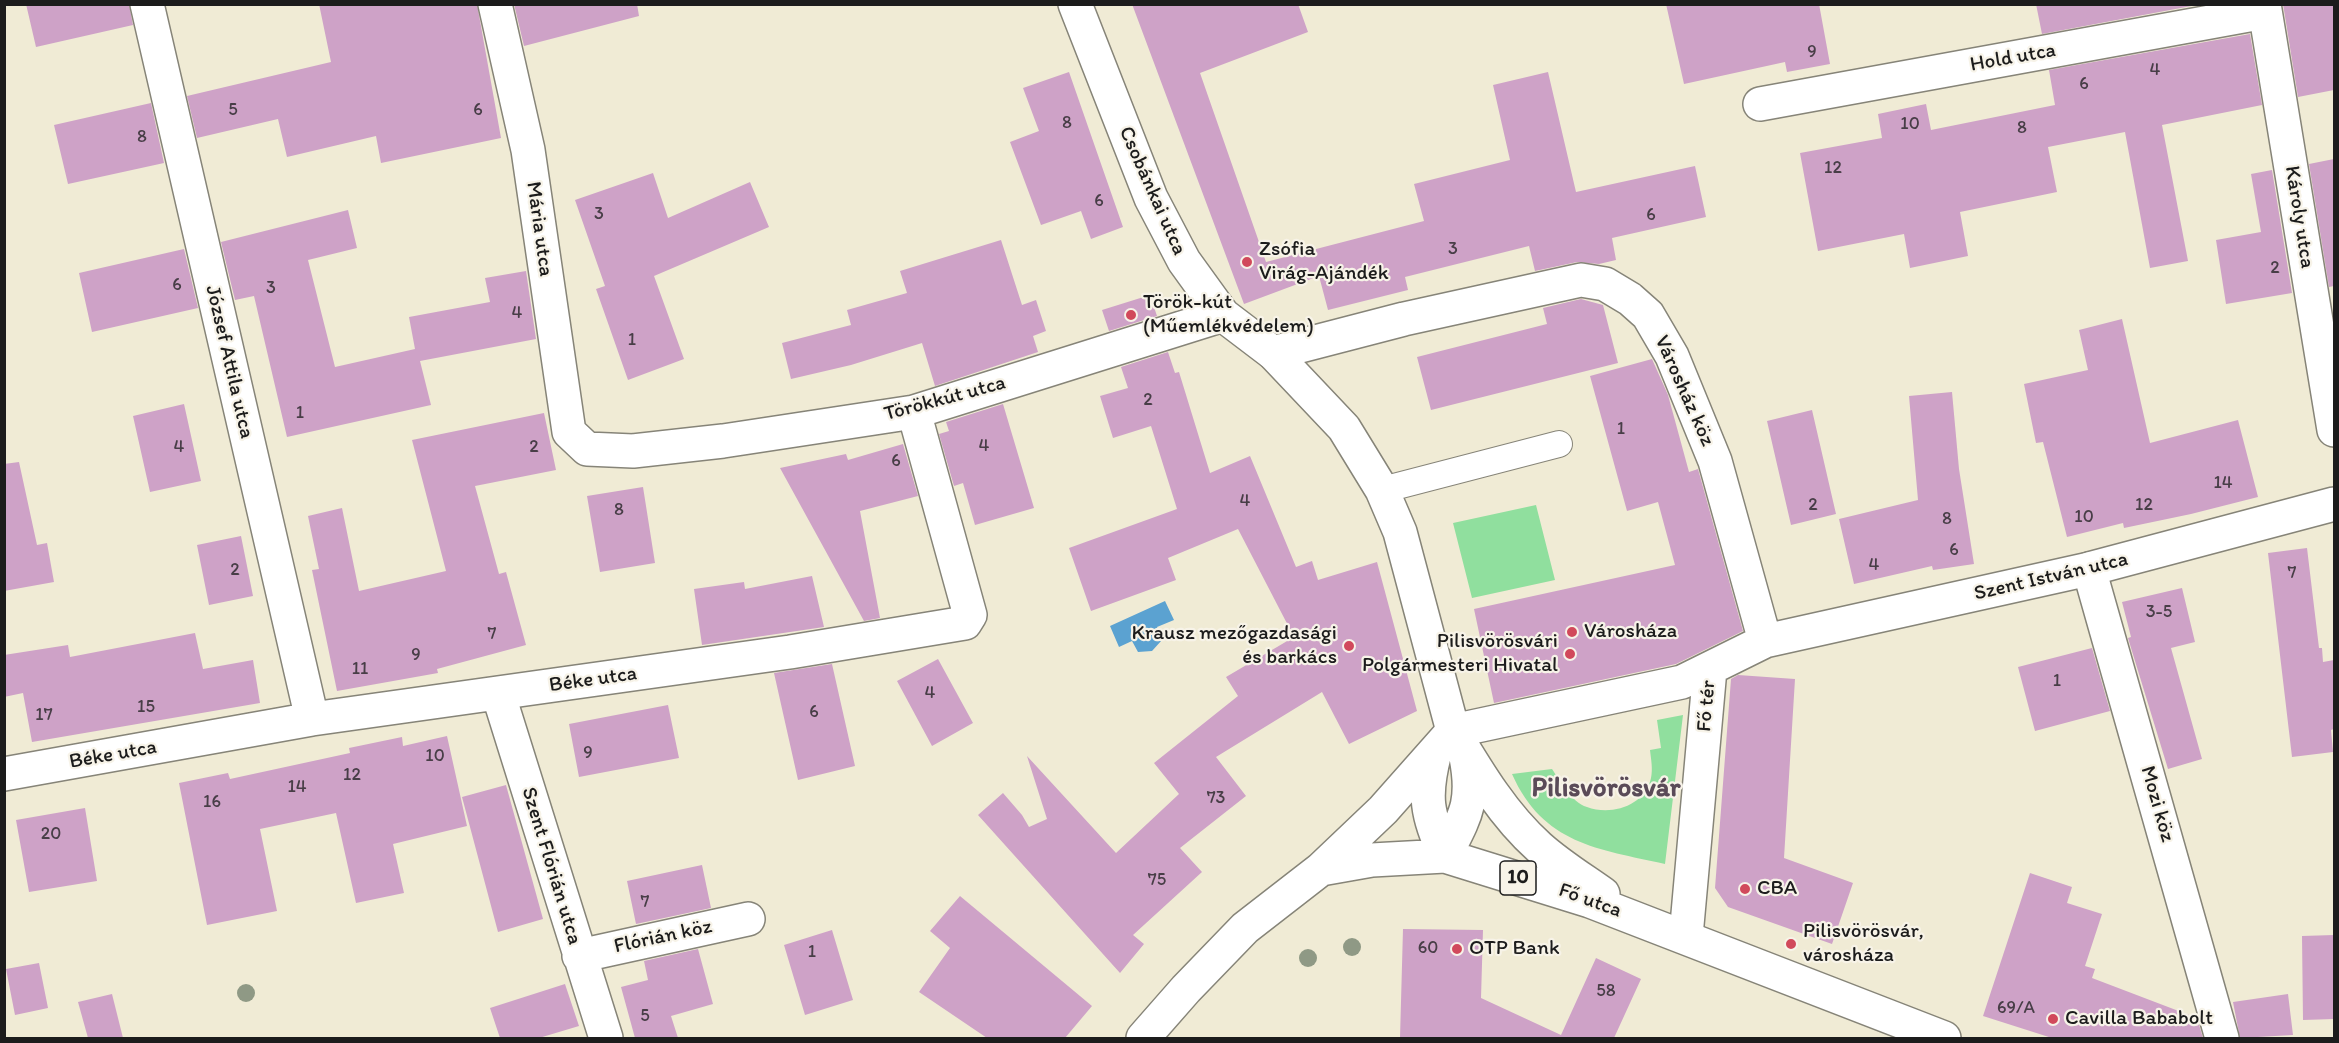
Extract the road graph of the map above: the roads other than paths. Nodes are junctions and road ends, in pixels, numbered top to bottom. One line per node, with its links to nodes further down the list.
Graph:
1 (147, 4): 18 (street, József Attila utca)
2 (495, 4): 11 (street, Mária utca)
3 (1075, 4): 6 (street, Csobánkai utca)
4 (2265, 8): 5 (street, Hold utca); 9 (street, Károly utca)
5 (1760, 104)
6 (1223, 315): 7 (street, Csobánkai utca); 8 (street, Törökkút utca)
7 (1272, 353): 12 (street, Csobánkai utca); 15 (street, Városház köz)
8 (914, 412): 11 (street, Törökkút utca); 17 (street, Béke utca)
9 (2334, 430)
10 (1559, 444): 12 (lane)
11 (587, 449)
12 (1382, 490): 19 (street, Csobánkai utca)
13 (2334, 504): 14 (street, Szent István utca)
14 (2089, 569): 15 (street, Szent István utca); 30 (street, Mozi köz)
15 (1765, 641): 16 (street, Szent István utca)
16 (1710, 669): 19 (street, Fő tér); 25 (street, Fő tér)
17 (498, 693): 18 (street, Béke utca); 26 (street, Szent Flórián utca)
18 (312, 719): 20 (street, Béke utca)
19 (1451, 745): 21 (street); 21 (street); 22 (street); 24 (street)
20 (4, 774)
21 (1445, 856): 22 (street, Fő utca / 10); 24 (street, Fő utca / 10)
22 (1321, 869): 28 (street, Fő utca / 10)
23 (748, 919): 26 (street, Flórián köz)
24 (1645, 921): 25 (street, Fő utca / 10)
25 (1686, 936): 29 (street, Fő utca / 10)
26 (579, 956): 27 (street, Szent Flórián utca)
27 (606, 1038)
28 (1143, 1038)
29 (1944, 1038)
30 (2222, 1038)

